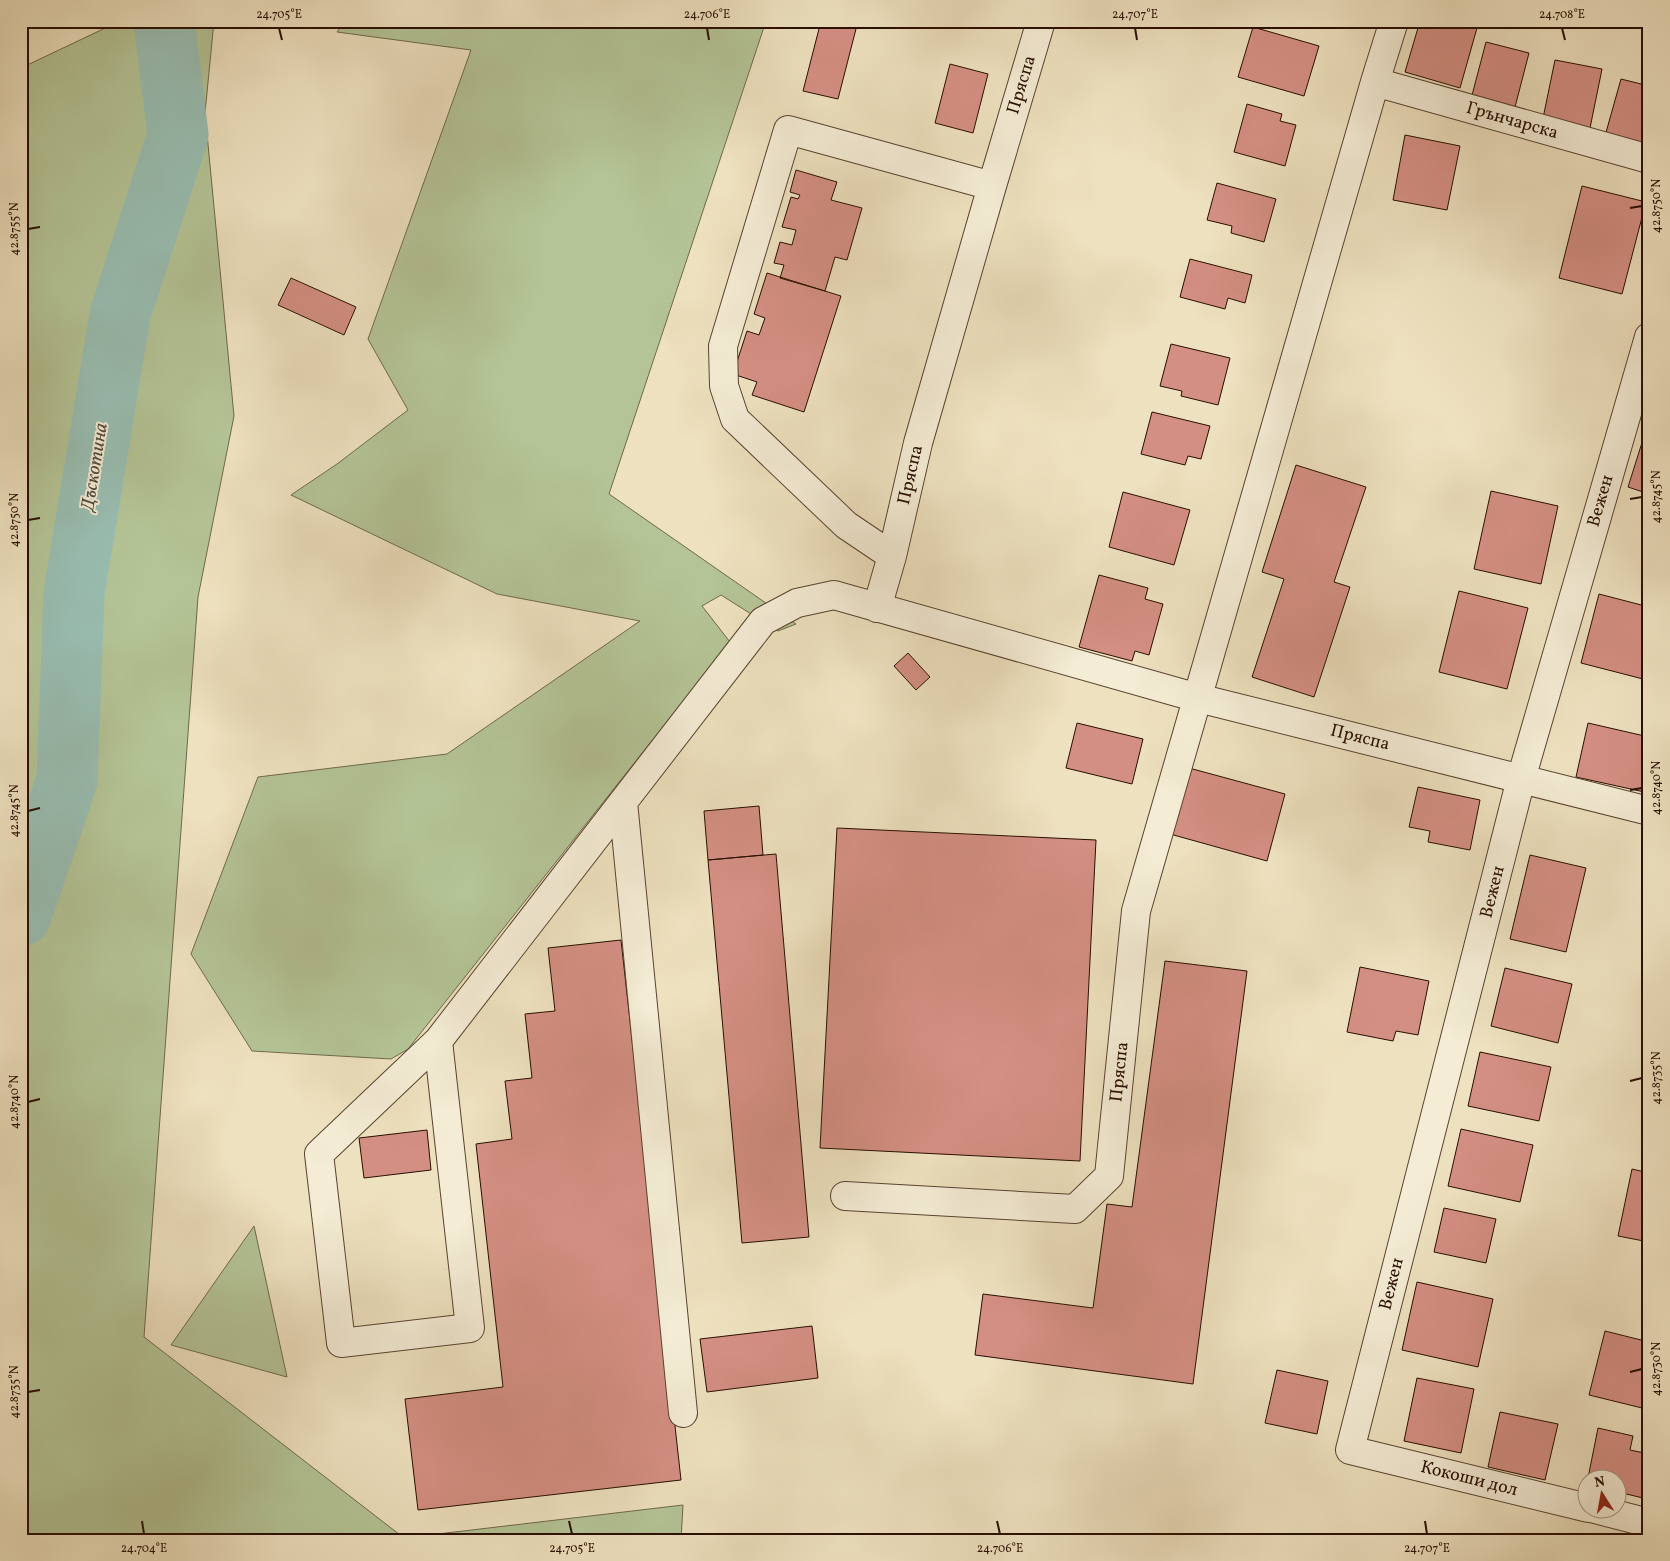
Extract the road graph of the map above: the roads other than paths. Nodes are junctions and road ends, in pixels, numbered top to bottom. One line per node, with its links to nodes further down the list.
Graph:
1 (1041, 21): 5 (street, Пряспа)
2 (1394, 21): 3 (street, Пряспа)
3 (1376, 82): 4 (street, Грънчарска); 9 (street, Пряспа)
4 (1649, 159)
5 (992, 186): 7 (street, Пряспа); 7 (street)
6 (1649, 337): 10 (street, Вежен)
7 (892, 556): 8 (street, Пряспа)
8 (877, 608): 9 (street, Пряспа); 11 (street)
9 (1198, 698): 10 (street, Пряспа); 14 (street, Пряспа)
10 (1522, 778): 12 (street, Пряспа); 16 (street, Вежен)
11 (623, 802): 13 (street); 15 (street)
12 (1649, 811)
13 (438, 1041): 13 (street)
14 (845, 1196)
15 (683, 1413)
16 (1350, 1450): 17 (street, Кокоши дол)
17 (1578, 1505)
18 (1628, 1518): 19 (street, Кокоши дол)
19 (1649, 1523)

